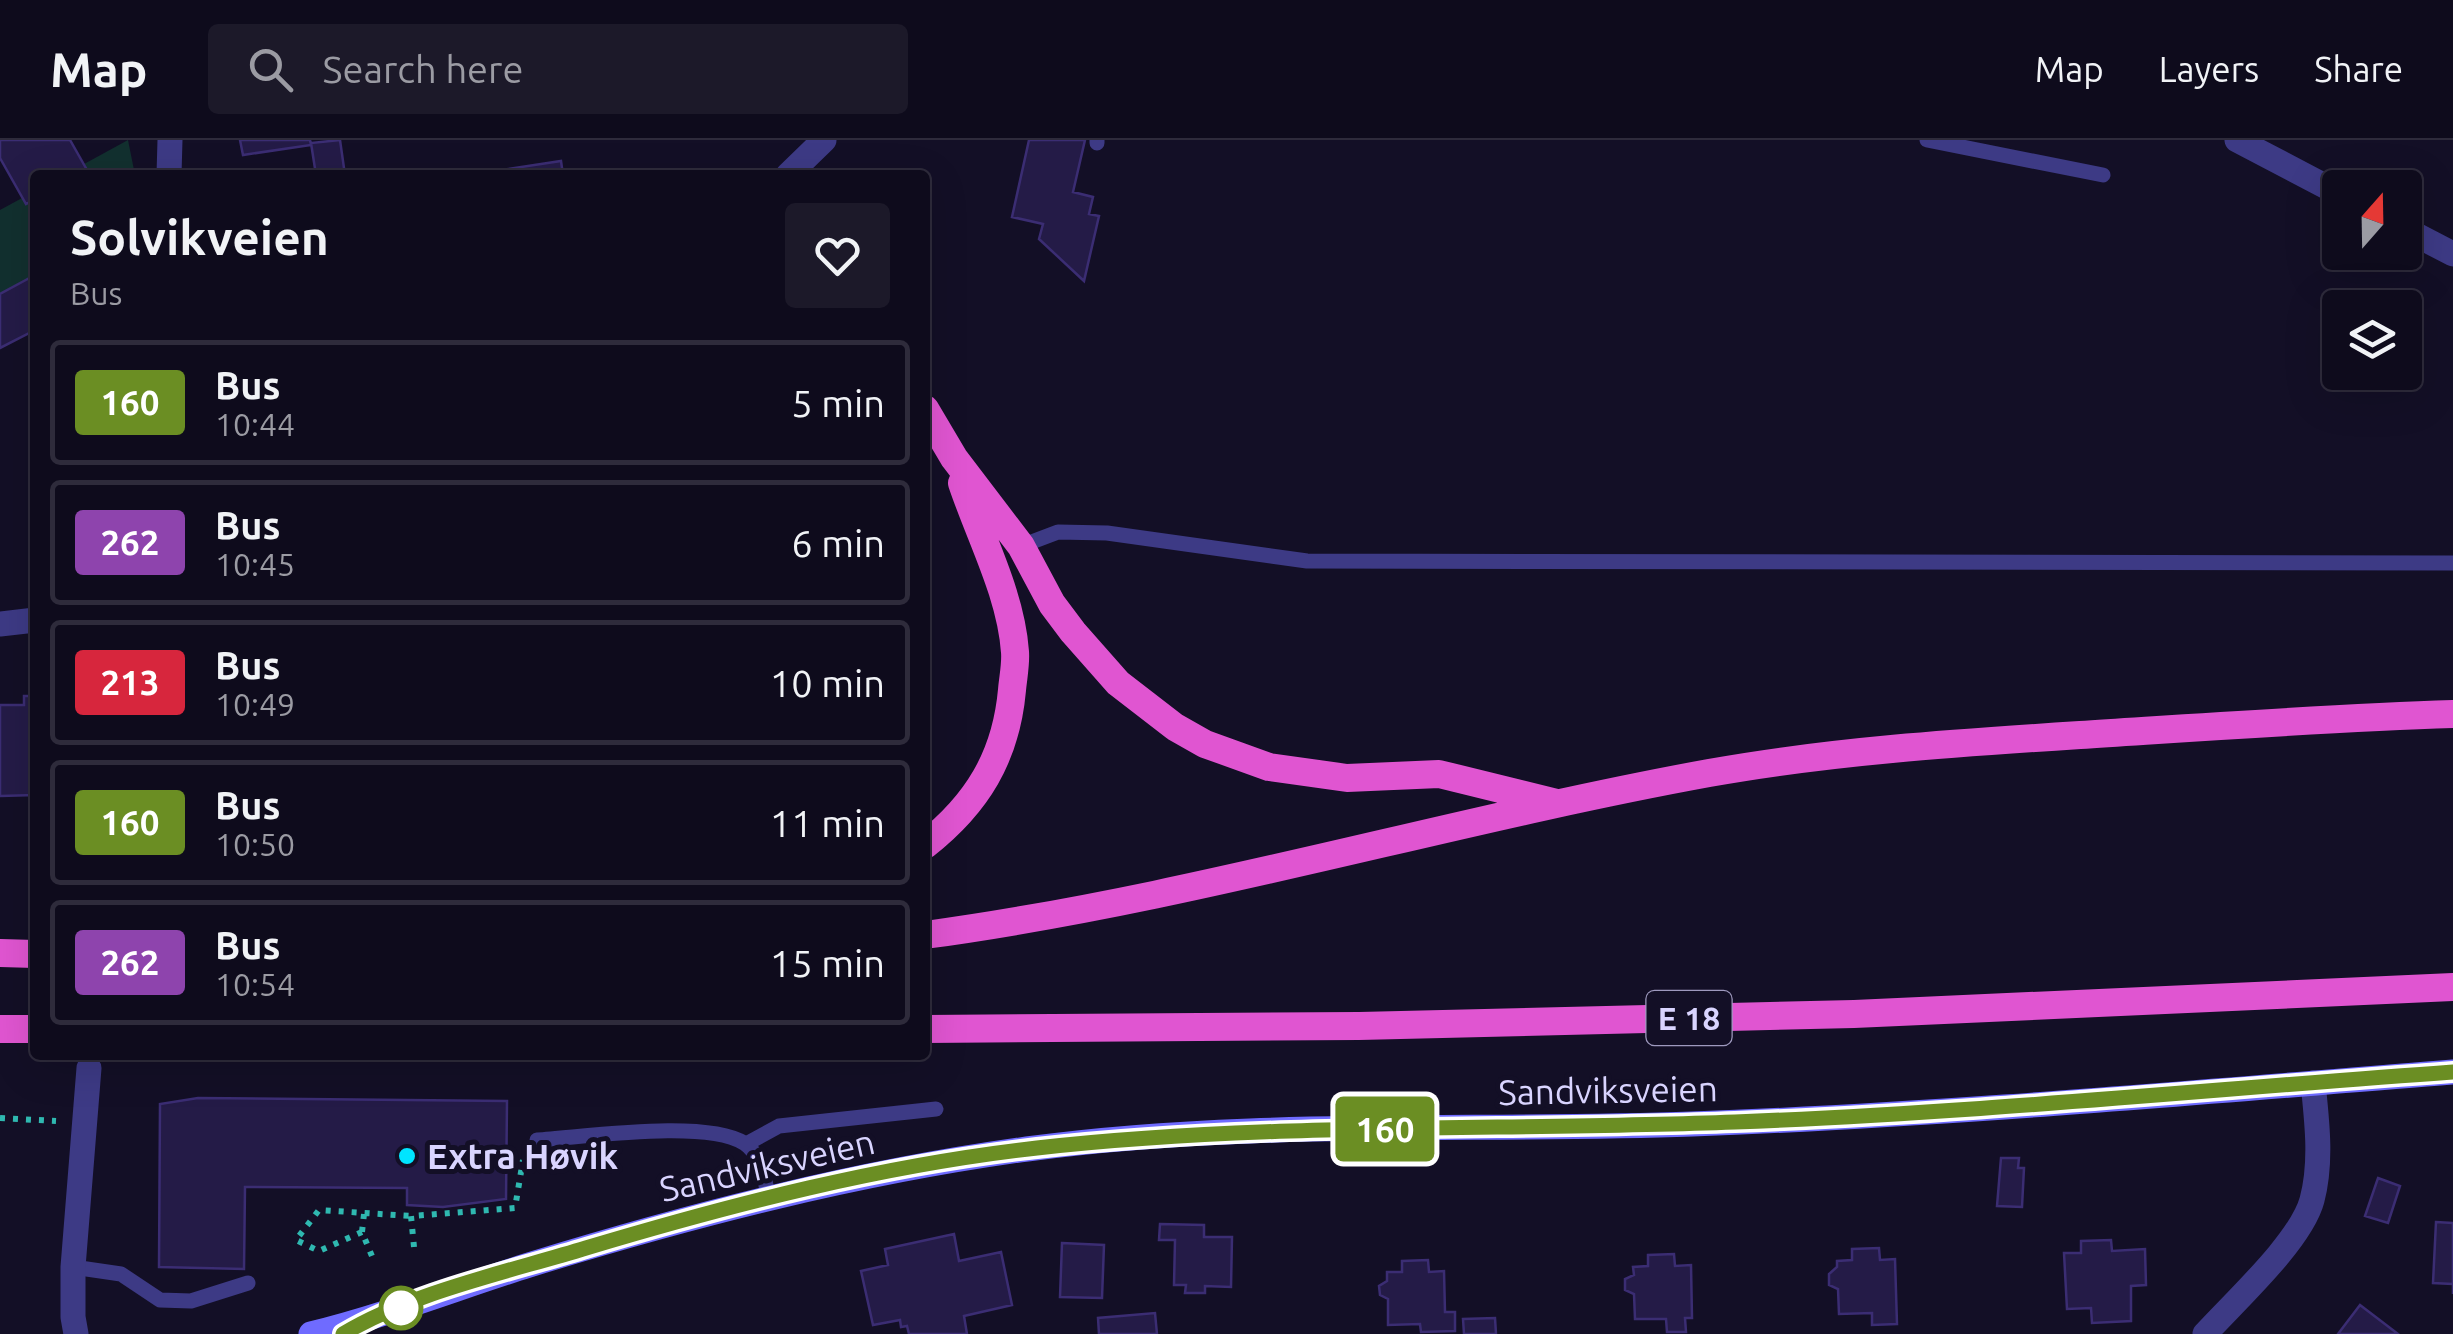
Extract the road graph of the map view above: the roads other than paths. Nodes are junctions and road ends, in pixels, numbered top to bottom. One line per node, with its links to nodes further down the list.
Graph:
1 (170, 140): 5 (street)
2 (824, 140): 6 (street)
3 (1927, 140): 7 (lane)
4 (2237, 140): 8 (street)
5 (169, 170)
6 (793, 170)
7 (2103, 175)
8 (2322, 185)
9 (2422, 238): 10 (street)
10 (2453, 254)
11 (930, 417): 12 (highway)
12 (954, 458): 13 (highway); 19 (highway)
13 (1021, 546): 14 (lane); 18 (highway)
14 (2453, 563)
15 (30, 621): 16 (street)
16 (0, 624)
17 (2453, 714): 18 (highway)
18 (1562, 804): 20 (highway)
19 (930, 841)
20 (930, 934)
21 (0, 954): 22 (highway)
22 (30, 954)
23 (2453, 987): 26 (highway, E 18)
24 (0, 1029): 25 (highway)
25 (30, 1029)
26 (930, 1029)
27 (88, 1068): 34 (street)
28 (2453, 1072): 29 (main road, Sandviksveien)
29 (2314, 1083): 33 (main road, Sandviksveien); 40 (street)
30 (936, 1108): 32 (lane)
31 (537, 1140): 32 (lane)
32 (746, 1144): 33 (lane)
33 (769, 1198): 36 (main road, Sandviksveien)
34 (72, 1266): 35 (lane); 37 (street)
35 (248, 1283)
36 (367, 1320): 38 (main road, Sandviksveien); 39 (main road, Sandviksveien)
37 (76, 1334)
38 (310, 1334)
39 (344, 1334)
40 (2205, 1334)

